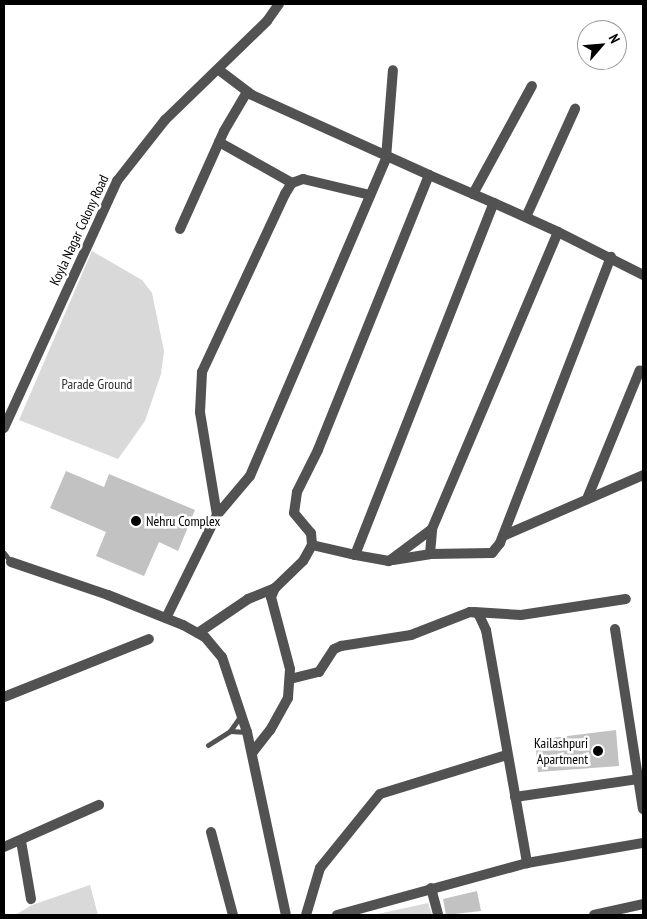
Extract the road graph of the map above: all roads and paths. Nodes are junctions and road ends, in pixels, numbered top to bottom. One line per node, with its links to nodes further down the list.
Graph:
1 (279, 4): 2 (street, Koyla Nagar Colony Road)
2 (219, 70): 5 (street); 20 (street, Koyla Nagar Colony Road)
3 (393, 70): 8 (street)
4 (532, 86): 11 (street)
5 (247, 92): 7 (street); 8 (street)
6 (575, 109): 14 (street)
7 (219, 142): 10 (street); 15 (street)
8 (386, 158): 9 (street); 12 (street)
9 (429, 175): 11 (street); 26 (street)
10 (292, 183): 12 (street); 23 (street)
11 (473, 194): 13 (street)
12 (370, 195): 23 (street)
13 (494, 203): 14 (street); 29 (street)
14 (526, 217): 16 (street)
15 (180, 229)
16 (558, 232): 17 (street); 24 (street)
17 (611, 257): 18 (street); 25 (street)
18 (643, 275)
19 (640, 370): 22 (street)
20 (4, 428)
21 (643, 475): 22 (street)
22 (587, 499): 25 (street)
23 (217, 515): 35 (street)
24 (432, 528): 28 (street); 30 (street)
25 (503, 536): 28 (street)
26 (312, 545): 29 (street); 32 (street)
27 (4, 553): 31 (lane)
28 (430, 554): 30 (street)
29 (355, 555): 30 (street)
30 (389, 561)
31 (7, 562): 35 (street)
32 (274, 588): 37 (street); 39 (street)
33 (626, 599): 34 (street)
34 (470, 612): 39 (street); 46 (street)
35 (166, 618): 37 (street)
36 (615, 629): 47 (street)
37 (198, 633): 41 (street)
38 (149, 639): 40 (street)
39 (290, 679): 45 (street)
40 (4, 697)
41 (242, 715): 42 (lane); 43 (street)
42 (230, 730): 43 (lane); 44 (lane)
43 (247, 732): 45 (street)
44 (208, 745)
45 (252, 753): 61 (street)
46 (507, 755): 49 (street); 62 (street)
47 (639, 760): 48 (street)
48 (638, 779): 49 (street); 51 (street)
49 (515, 797): 56 (street)
50 (99, 805): 53 (street)
51 (643, 809)
52 (211, 832): 60 (street)
53 (22, 841): 55 (street); 58 (street)
54 (643, 843): 56 (street)
55 (4, 847)
56 (527, 863): 57 (street)
57 (430, 888): 63 (street); 64 (street)
58 (31, 899)
59 (643, 904): 65 (street)
60 (233, 915)
61 (286, 915)
62 (306, 915)
63 (337, 915)
64 (438, 915)
65 (594, 915)

